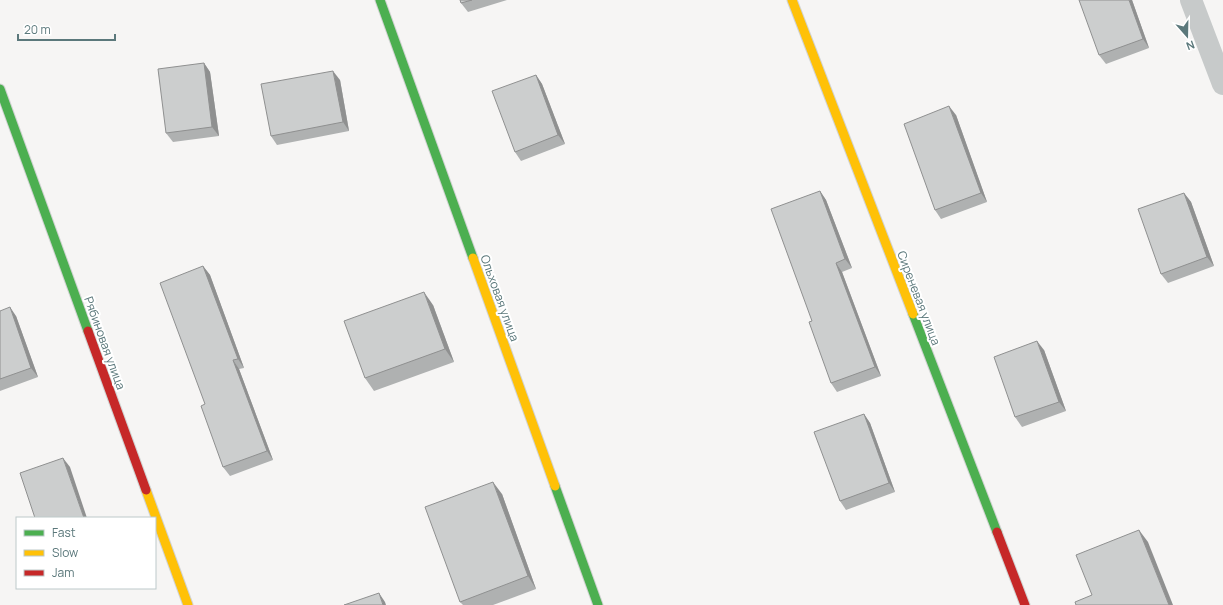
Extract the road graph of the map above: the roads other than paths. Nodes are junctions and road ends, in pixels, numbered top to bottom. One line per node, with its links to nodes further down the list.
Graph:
1 (380, 0): 9 (street, Ольховая улица)
2 (792, 0): 10 (street, Сиреневая улица)
3 (1191, 0): 4 (street)
4 (1223, 84)
5 (0, 89): 7 (street, Рябиновая улица)
6 (156, 517): 8 (street, Рябиновая улица)
7 (156, 517)
8 (188, 605)
9 (598, 605)
10 (1025, 605)

